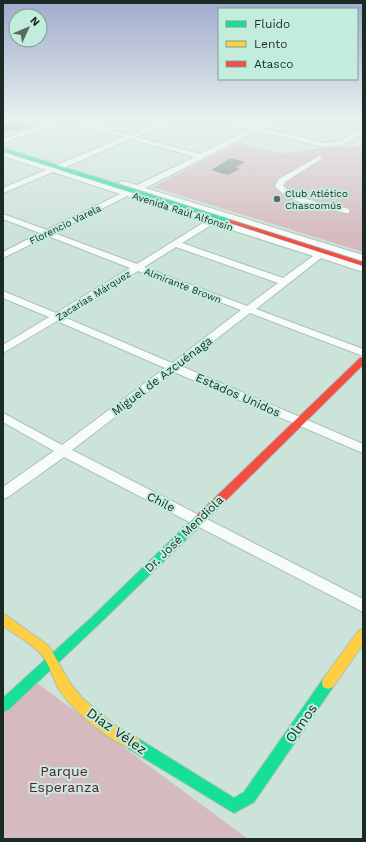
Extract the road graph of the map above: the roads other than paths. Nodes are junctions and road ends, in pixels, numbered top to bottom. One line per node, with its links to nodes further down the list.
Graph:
1 (26, 159): 7 (street, Avenida Raúl Alfonsín)
2 (34, 159): 7 (street, Avenida Raúl Alfonsín)
3 (38, 159): 7 (street, Avenida Raúl Alfonsín)
4 (77, 159): 7 (street)
5 (194, 159): 8 (street)
6 (317, 159): 11 (street)
7 (59, 167): 8 (street, Avenida Raúl Alfonsín); 9 (street); 10 (street, Avenida Raúl Alfonsín); 13 (street, Avenida Raúl Alfonsín)
8 (138, 188): 13 (street, Avenida Raúl Alfonsín)
9 (3, 191)
10 (127, 193): 13 (street, Avenida Raúl Alfonsín); 14 (street, Florencio Varela)
11 (346, 211)
12 (3, 216): 14 (street, Almirante Brown)
13 (218, 218): 15 (street, Zacarias Márquez); 17 (street, Avenida Raúl Alfonsín); 18 (street, Avenida Raúl Alfonsín); 19 (street, Avenida Raúl Alfonsín)
14 (46, 233): 16 (street, Florencio Varela); 20 (street, Almirante Brown)
15 (177, 244): 20 (street, Zacarias Márquez); 22 (street)
16 (3, 255)
17 (320, 255): 21 (street, Avenida Raúl Alfonsín); 22 (street, Miguel de Azcuénaga)
18 (363, 258)
19 (363, 264)
20 (138, 267): 24 (street, Almirante Brown); 25 (street, Zacarias Márquez)
21 (363, 268)
22 (285, 282): 24 (street, Miguel de Azcuénaga)
23 (3, 294): 25 (street, Estados Unidos)
24 (249, 310): 27 (street, Almirante Brown); 29 (street, Miguel de Azcuénaga)
25 (57, 317): 26 (street, Zacarias Márquez); 29 (street, Estados Unidos)
26 (3, 350)
27 (363, 353)
28 (363, 360): 31 (street, Dr. José Mendiola)
29 (174, 366): 31 (street, Estados Unidos); 33 (street, Miguel de Azcuénaga)
30 (3, 417): 33 (street, Chile)
31 (298, 421): 32 (street, Estados Unidos); 35 (street, Dr. José Mendiola)
32 (363, 449)
33 (63, 451): 34 (street, Miguel de Azcuénaga); 35 (street, Chile)
34 (3, 494)
35 (199, 521): 36 (street, Chile); 39 (street, Dr. José Mendiola)
36 (363, 606)
37 (3, 619): 39 (street, Díaz Vélez)
38 (363, 634): 41 (street, Olmos)
39 (52, 662): 40 (street, Dr. José Mendiola); 41 (street, Díaz Vélez)
40 (3, 706)
41 (234, 806)

